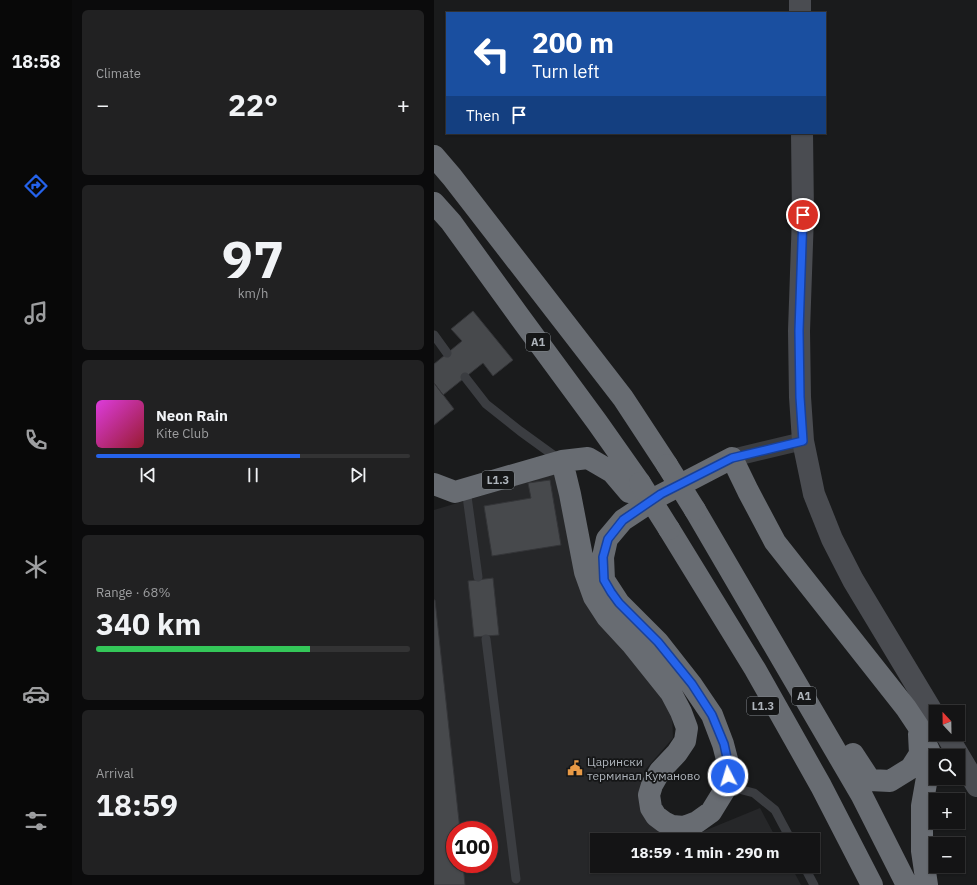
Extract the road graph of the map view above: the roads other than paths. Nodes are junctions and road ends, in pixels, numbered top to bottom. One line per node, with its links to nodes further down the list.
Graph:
1 (800, 0): 2 (main road)
2 (800, 12)
3 (802, 134): 9 (main road)
4 (434, 156): 15 (highway, A1, bridge)
5 (434, 203): 13 (highway, A1)
6 (434, 335): 7 (lane)
7 (447, 354)
8 (465, 377): 11 (lane)
9 (803, 441): 10 (street); 19 (main road)
10 (732, 458): 19 (highway); 21 (highway)
11 (562, 461): 13 (highway, L1.3); 14 (highway, L1.3); 21 (highway)
12 (434, 484): 14 (highway, L1.3)
13 (634, 487): 16 (highway, A1, bridge)
14 (466, 489): 17 (lane)
15 (695, 510): 19 (highway); 29 (highway, A1)
16 (662, 532): 27 (highway, L1.3); 28 (highway, A1)
17 (478, 578)
18 (486, 639): 25 (lane)
19 (927, 722): 30 (highway)
20 (950, 741): 22 (main road)
21 (727, 786): 23 (lane)
22 (977, 786)
23 (787, 833)
24 (808, 873): 26 (lane)
25 (516, 879)
26 (814, 885)
27 (857, 885)
28 (872, 885)
29 (907, 885)
30 (927, 885)

